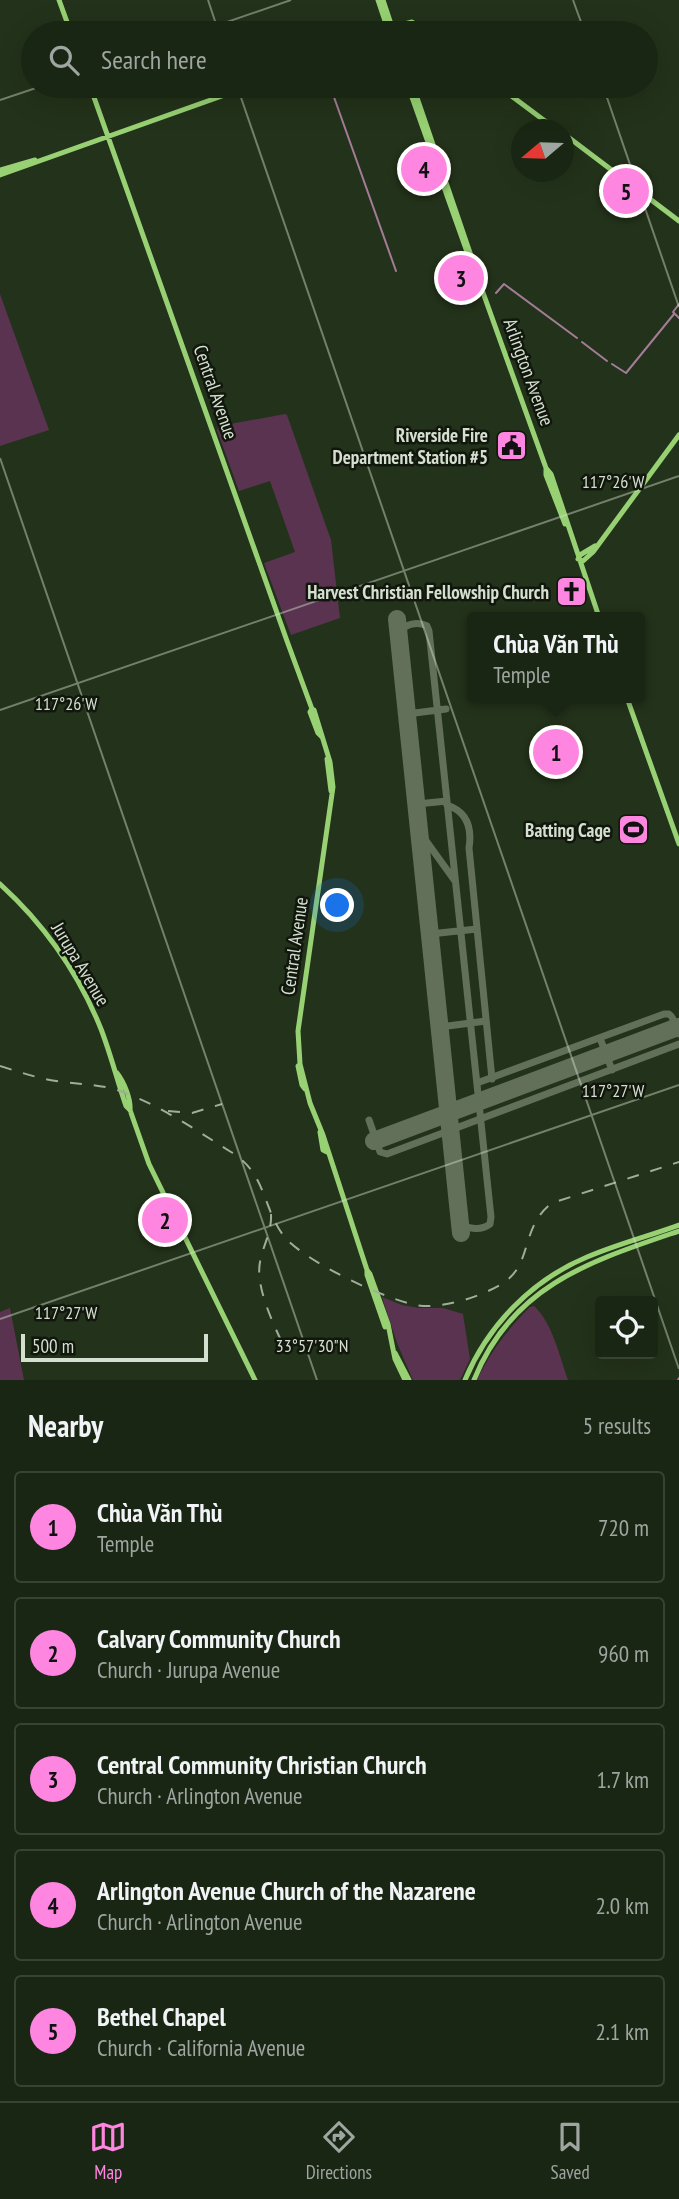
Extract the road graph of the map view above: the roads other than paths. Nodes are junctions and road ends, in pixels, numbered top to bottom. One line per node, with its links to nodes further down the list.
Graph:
1 (59, 0): 4 (main road)
2 (377, 0): 5 (main road)
3 (383, 0): 6 (main road)
4 (67, 21)
5 (386, 21)
6 (388, 21)
7 (94, 98): 13 (main road, Central Avenue)
8 (216, 98): 13 (main road)
9 (412, 98): 17 (main road, Arlington Avenue)
10 (417, 98): 17 (main road, Arlington Avenue)
11 (514, 98): 12 (main road)
12 (542, 119)
13 (107, 136): 15 (main road); 27 (main road, Central Avenue)
14 (574, 142): 16 (main road)
15 (0, 173)
16 (679, 221)
17 (481, 287): 19 (main road, Arlington Avenue)
18 (679, 435): 19 (main road)
19 (578, 559): 20 (main road, Arlington Avenue)
20 (597, 612)
21 (629, 703): 22 (main road)
22 (679, 844)
23 (0, 884): 26 (main road, Jurupa Avenue)
24 (679, 1225): 28 (main road)
25 (679, 1231): 29 (main road)
26 (255, 1380)
27 (407, 1380)
28 (465, 1380)
29 (474, 1380)

